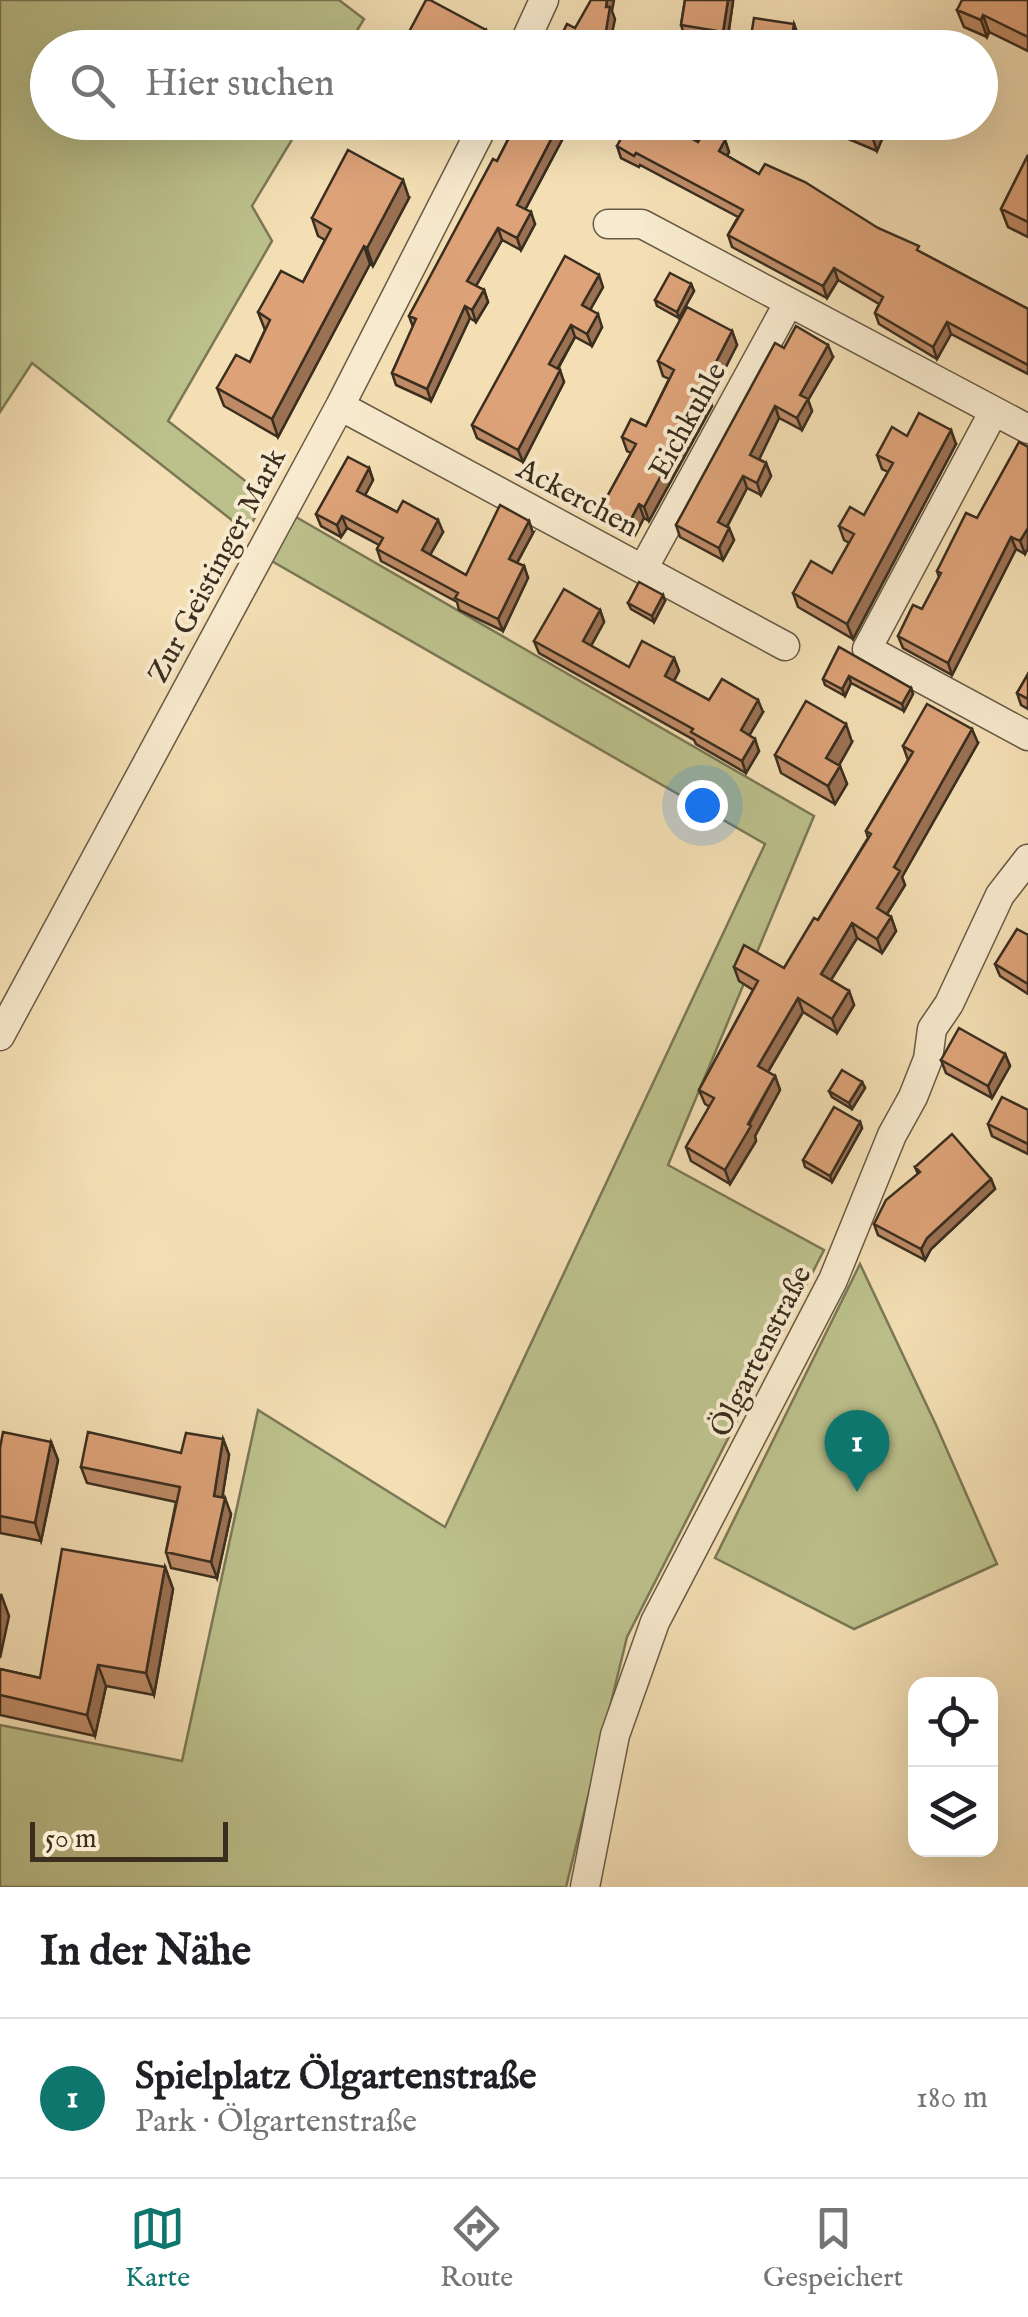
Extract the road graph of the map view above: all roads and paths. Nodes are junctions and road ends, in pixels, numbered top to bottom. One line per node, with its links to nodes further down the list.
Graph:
1 (544, 0): 2 (street)
2 (530, 30)
3 (476, 140): 6 (street, Zur Geistinger Mark)
4 (608, 224): 5 (street)
5 (789, 302): 7 (street); 9 (street, Eichkuhle)
6 (340, 406): 9 (street, Ackerchen); 13 (street, Zur Geistinger Mark)
7 (994, 410): 8 (street); 11 (street)
8 (1028, 429)
9 (643, 568): 10 (street, Ackerchen)
10 (785, 646)
11 (1028, 736)
12 (1028, 859): 14 (street, Ölgartenstraße)
13 (0, 1036)
14 (585, 1887)

